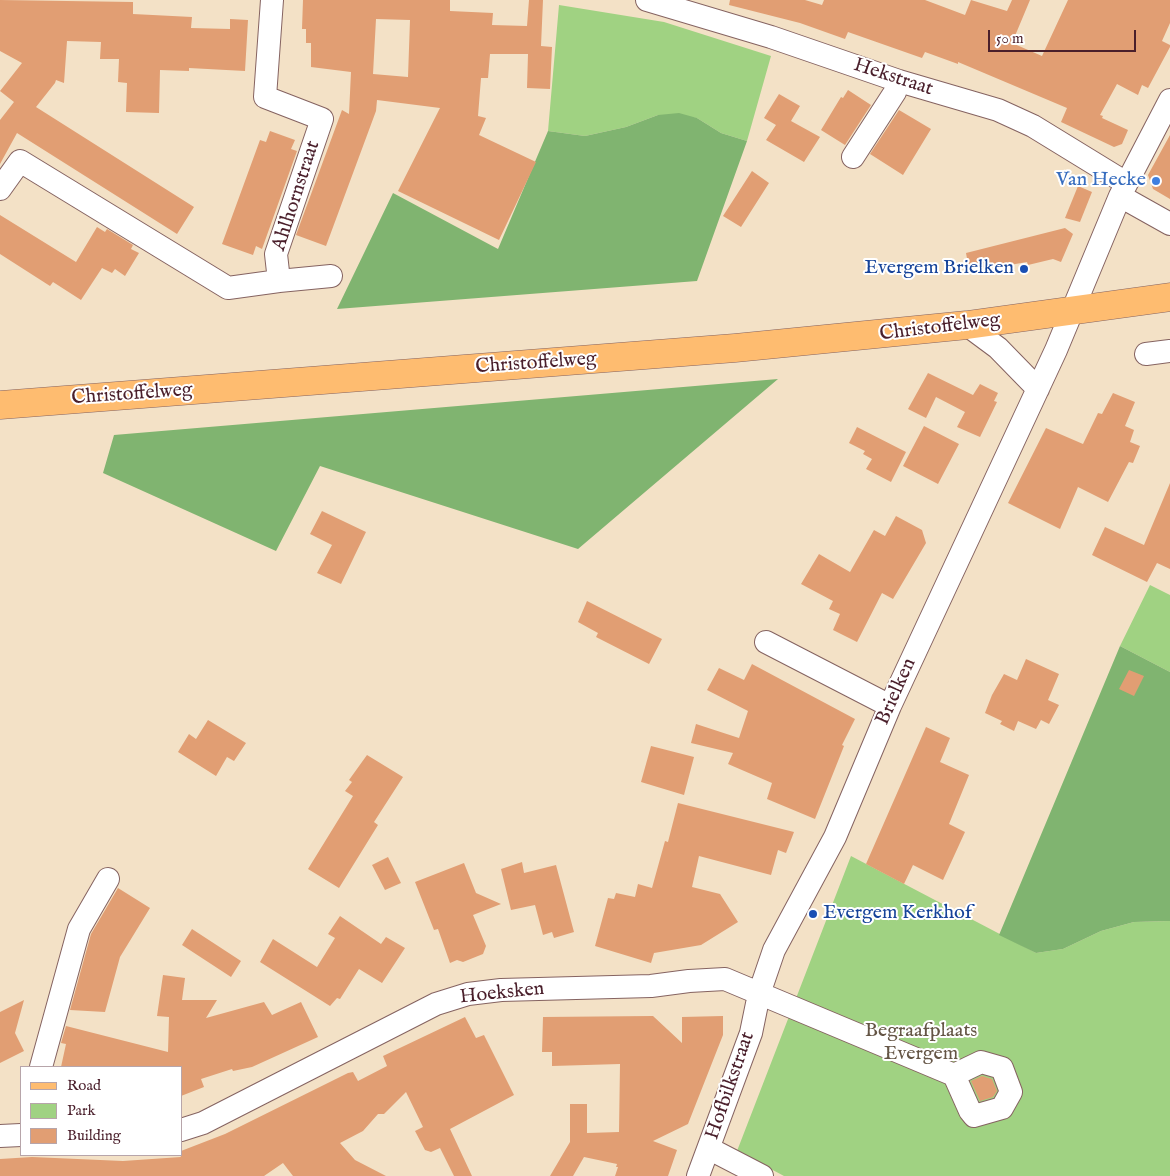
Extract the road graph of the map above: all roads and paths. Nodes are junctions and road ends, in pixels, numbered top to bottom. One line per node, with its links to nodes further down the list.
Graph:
1 (272, 0): 10 (street, Ahlhornstraat)
2 (647, 0): 3 (street, Hekstraat)
3 (899, 81): 5 (street); 7 (street, Hekstraat)
4 (1170, 100): 7 (street, Brielken)
5 (853, 157)
6 (0, 189): 10 (street, Ahlhornstraat)
7 (1123, 190): 8 (street, Hekstraat); 12 (street, Brielken)
8 (1170, 224)
9 (331, 276): 10 (street)
10 (279, 281)
11 (1170, 297): 12 (main road, Christoffelweg)
12 (1072, 311): 13 (main road, Christoffelweg); 16 (street, Brielken)
13 (967, 325): 16 (street); 17 (main road, Christoffelweg)
14 (1170, 351): 15 (street)
15 (1146, 354)
16 (1038, 389): 19 (street, Brielken)
17 (0, 405)
18 (766, 642): 19 (street)
19 (890, 706): 21 (street, Brielken)
20 (108, 879): 22 (street)
21 (759, 994): 23 (street, Hoeksken); 24 (street, Hoeksken); 27 (street, Hofbilkstraat)
22 (41, 1066)
23 (954, 1075)
24 (182, 1130)
25 (0, 1136): 26 (street)
26 (20, 1136)
27 (710, 1149): 28 (street, Hofbilkstraat); 29 (street)
28 (698, 1176)
29 (762, 1176)

